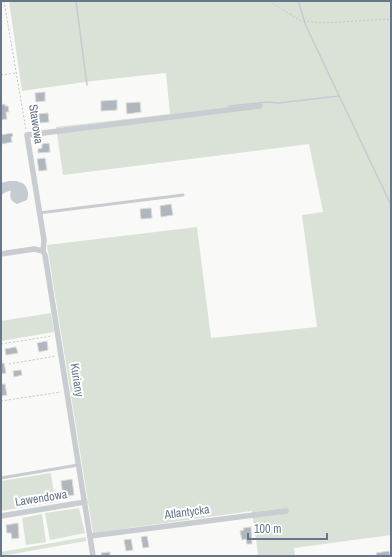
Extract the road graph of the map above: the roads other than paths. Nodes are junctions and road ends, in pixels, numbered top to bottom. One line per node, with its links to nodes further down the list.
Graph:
1 (260, 106): 3 (street, Stawowa)
2 (183, 195): 3 (lane)
3 (39, 213): 4 (street, Stawowa)
4 (43, 251): 5 (street); 6 (street, Kuriany)
5 (1, 254)
6 (80, 465): 7 (lane); 8 (street, Kuriany)
7 (1, 478)
8 (85, 502): 10 (street, Lawendowa); 11 (street, Kuriany)
9 (286, 511): 11 (street, Atlantycka)
10 (1, 516)
11 (90, 536): 12 (street, Kuriany)
12 (93, 556)

